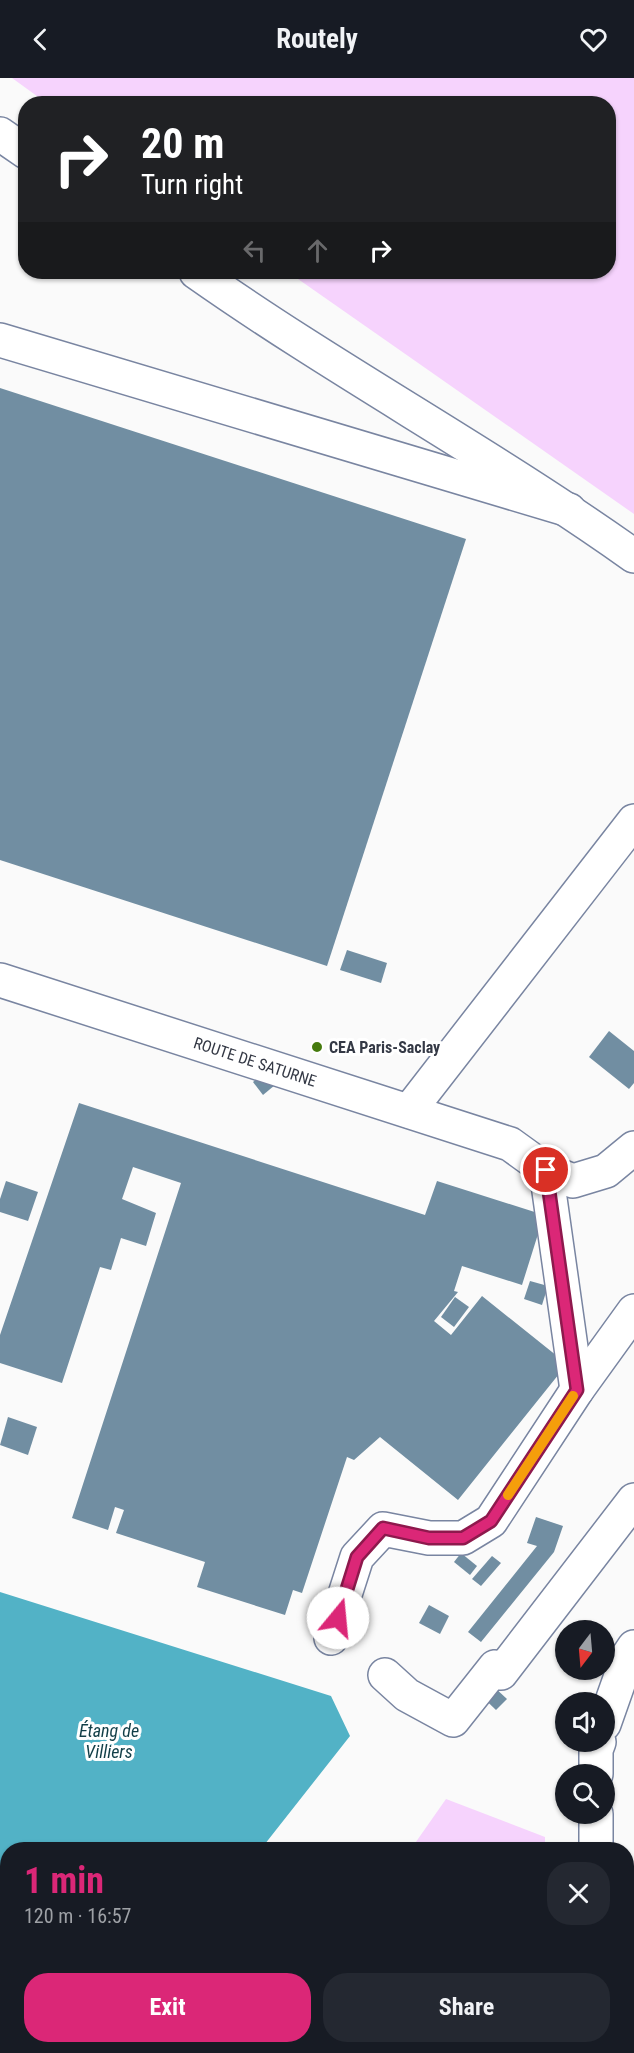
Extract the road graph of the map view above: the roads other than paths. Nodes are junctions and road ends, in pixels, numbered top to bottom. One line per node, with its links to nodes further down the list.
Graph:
1 (0, 134): 2 (street)
2 (18, 146)
3 (206, 279): 5 (street)
4 (0, 340): 5 (street)
5 (569, 510): 6 (street)
6 (634, 556)
7 (634, 821): 9 (street)
8 (0, 980): 9 (street, ROUTE DE SATURNE)
9 (409, 1111): 11 (street, ROUTE DE SATURNE)
10 (634, 1148): 11 (street, ROUTE DE SATURNE)
11 (546, 1170): 13 (street)
12 (634, 1311): 13 (street)
13 (577, 1390): 15 (street)
14 (634, 1500): 17 (street)
15 (331, 1638)
16 (634, 1647): 18 (street)
17 (385, 1675)
18 (615, 1693)
19 (596, 1824): 20 (street)
20 (596, 1842)

